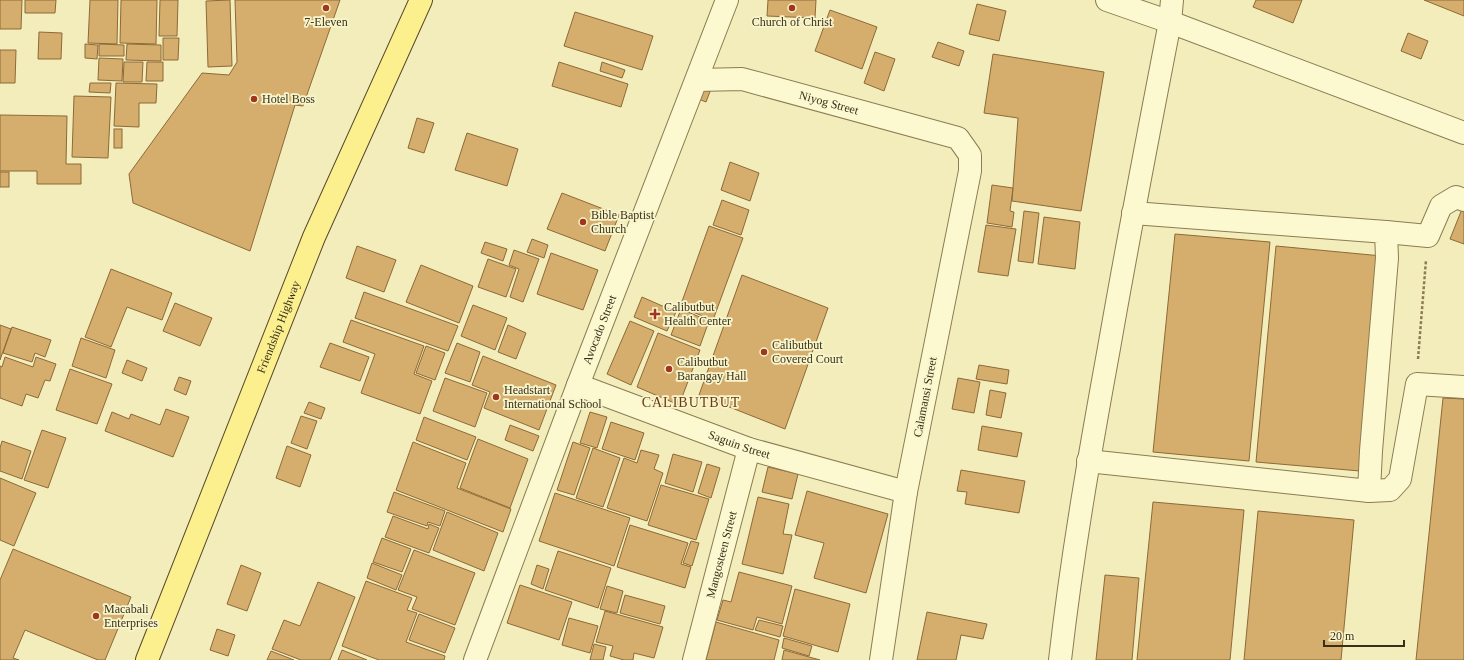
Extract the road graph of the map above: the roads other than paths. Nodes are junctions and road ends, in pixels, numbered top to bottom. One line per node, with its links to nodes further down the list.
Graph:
1 (422, 0): 18 (main road, Friendship Highway)
2 (727, 0): 6 (street, Avocado Street)
3 (1107, 0): 5 (street)
4 (1172, 0): 5 (street)
5 (1170, 22): 7 (street); 10 (street)
6 (697, 80): 8 (street, Niyog Street); 12 (street, Avocado Street)
7 (1464, 133)
8 (958, 138): 17 (street, Calamansi Street)
9 (1464, 200): 11 (street)
10 (1133, 213): 11 (street); 15 (street)
11 (1386, 232): 16 (street)
12 (578, 385): 14 (street, Saguin Street); 19 (street, Avocado Street)
13 (1464, 387): 16 (street)
14 (749, 449): 17 (street, Saguin Street); 20 (street, Mangosteen Street)
15 (1088, 462): 16 (street); 22 (street)
16 (1369, 491)
17 (906, 492): 21 (street, Calamansi Street)
18 (147, 660)
19 (475, 660)
20 (694, 660)
21 (881, 660)
22 (1060, 660)

